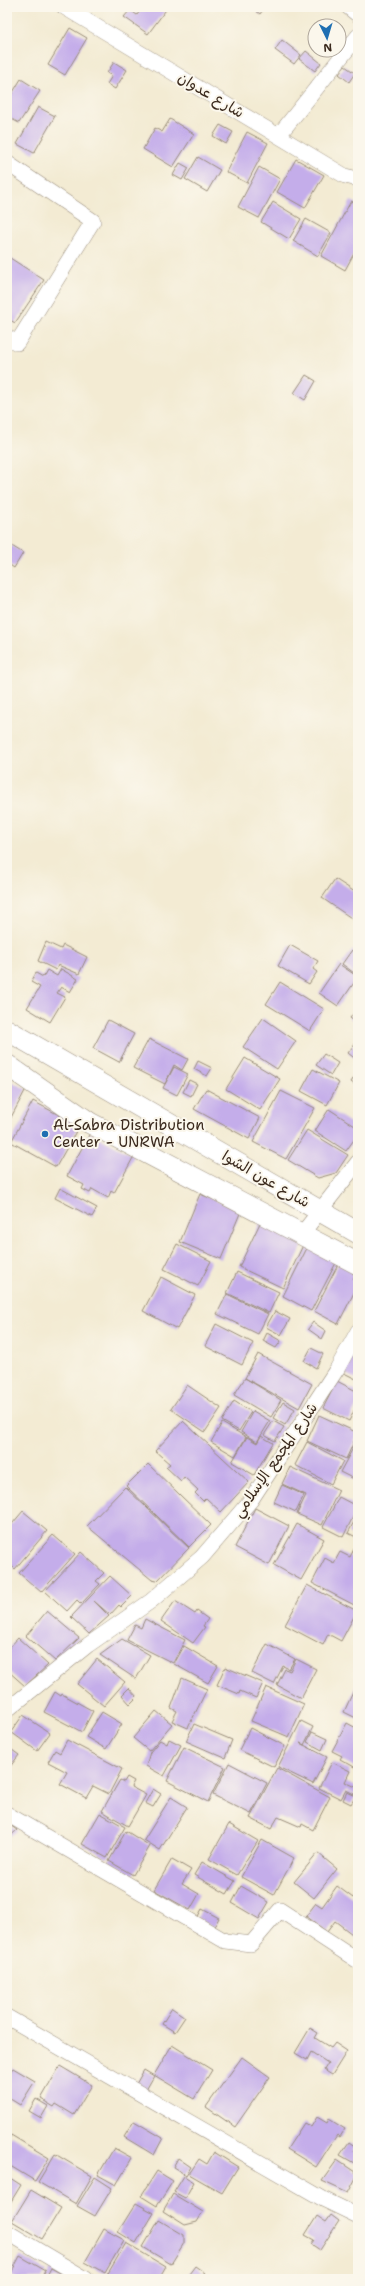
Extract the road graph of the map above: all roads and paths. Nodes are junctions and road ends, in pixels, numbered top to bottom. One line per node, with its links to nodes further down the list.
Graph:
1 (64, 7): 5 (street, شارع عدوان)
2 (348, 7): 3 (street)
3 (358, 15)
4 (358, 36): 5 (street)
5 (279, 135): 7 (street, شارع عدوان)
6 (7, 163): 8 (street)
7 (358, 179)
8 (7, 337)
9 (7, 1030): 12 (main road, شارع عون الشوا)
10 (7, 1065): 14 (main road, شارع عون الشوا)
11 (358, 1162): 12 (street)
12 (320, 1210): 13 (main road, شارع عون الشوا); 14 (street)
13 (358, 1233)
14 (301, 1235): 15 (main road, شارع عون الشوا)
15 (358, 1264)
16 (358, 1331): 17 (street, شارع المجمع الإسلامي)
17 (7, 1710)
18 (7, 1814): 19 (street)
19 (358, 1960)
20 (7, 2017): 21 (street)
21 (358, 2216)
22 (7, 2232): 23 (street)
23 (86, 2279)

